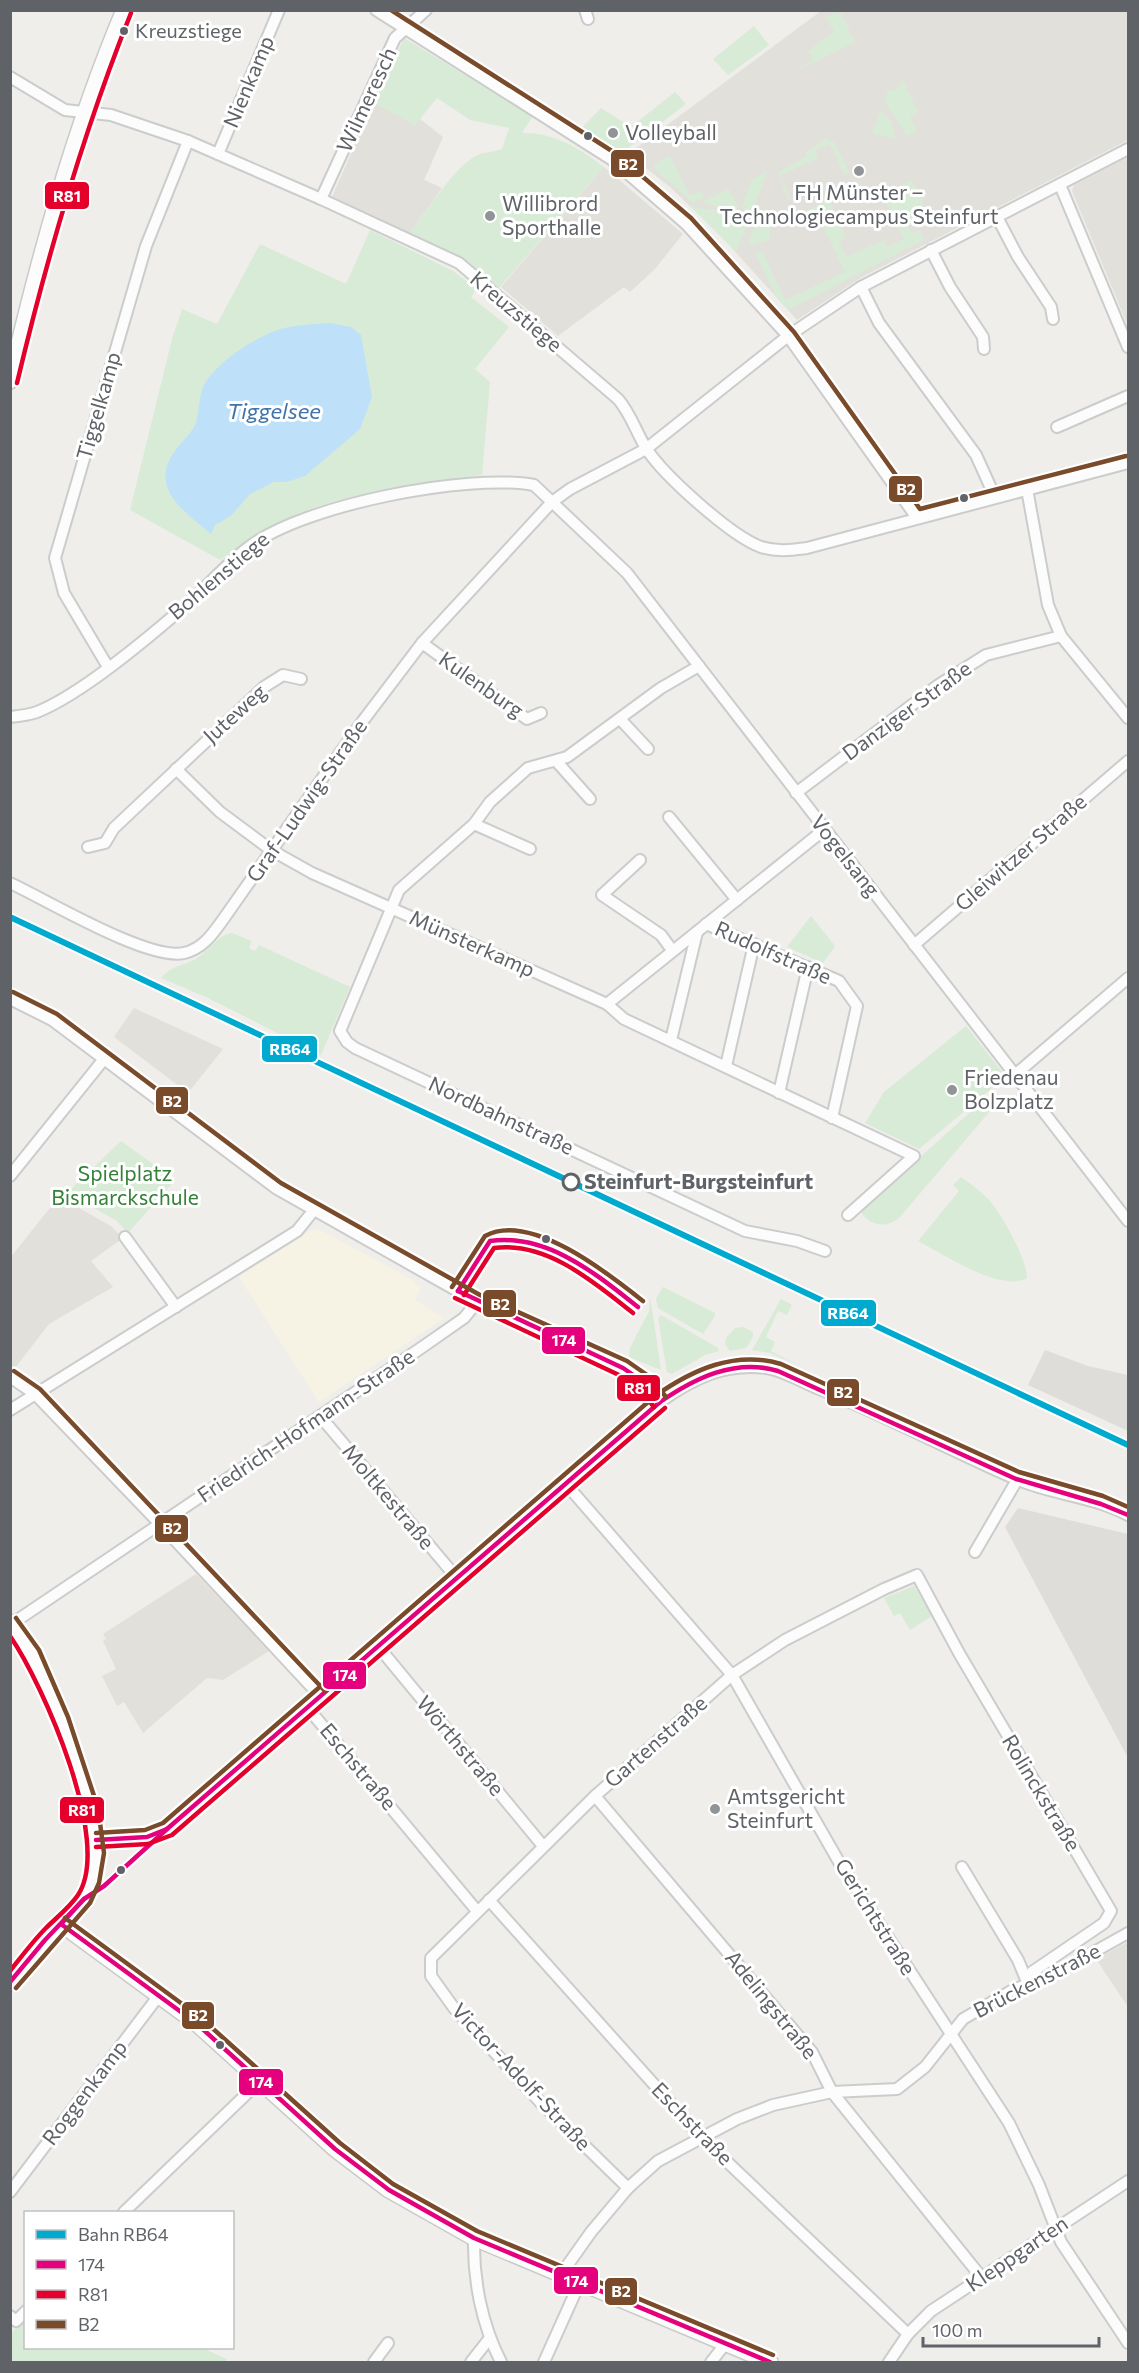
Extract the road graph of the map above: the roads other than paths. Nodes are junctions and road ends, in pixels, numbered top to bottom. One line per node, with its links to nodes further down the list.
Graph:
1 (124, 10): 7 (main road)
2 (279, 10): 10 (street, Nienkamp)
3 (376, 10): 5 (street)
4 (426, 10): 5 (street, Wilmeresch)
5 (406, 29): 12 (street, Wilmeresch); 17 (street)
6 (10, 77): 7 (street, Kreuzstiege)
7 (86, 112): 8 (street, Kreuzstiege); 20 (main road)
8 (188, 141): 10 (street, Kreuzstiege); 32 (street, Tiggelkamp)
9 (1128, 149): 11 (street, Graf-Ludwig-Straße)
10 (218, 154): 12 (street, Kreuzstiege)
11 (1060, 185): 13 (street, Graf-Ludwig-Straße); 18 (street)
12 (321, 199): 23 (street, Kreuzstiege)
13 (997, 217): 14 (street, Graf-Ludwig-Straße); 16 (street)
14 (931, 250): 15 (street, Graf-Ludwig-Straße); 19 (street)
15 (861, 287): 17 (street, Graf-Ludwig-Straße); 26 (street)
16 (1053, 318)
17 (788, 336): 23 (street, Graf-Ludwig-Straße); 28 (street)
18 (1128, 347)
19 (984, 349)
20 (10, 381)
21 (1128, 396): 22 (street)
22 (1057, 427)
23 (646, 449): 27 (street, Graf-Ludwig-Straße); 28 (street, Kreuzstiege)
24 (1128, 463): 25 (street, Kreuzstiege)
25 (1026, 489): 26 (street, Kreuzstiege); 29 (street)
26 (995, 497): 28 (street, Kreuzstiege)
27 (552, 502): 30 (street, Graf-Ludwig-Straße); 31 (street, Vogelsang); 32 (street, Bohlenstiege)
28 (917, 518)
29 (1061, 636): 36 (street); 42 (street, Danziger Straße)
30 (422, 643): 34 (street, Kulenburg); 49 (street, Graf-Ludwig-Straße)
31 (699, 666): 37 (street); 42 (street, Vogelsang)
32 (108, 667): 35 (street, Bohlenstiege)
33 (301, 679): 41 (street, Juteweg)
34 (541, 713)
35 (10, 717)
36 (1128, 718)
37 (620, 719): 38 (street); 40 (street)
38 (648, 749)
39 (1128, 761): 57 (street, Gleiwitzer Straße)
40 (557, 762): 43 (street); 45 (street, Nordbahnstraße)
41 (176, 769): 47 (street, Juteweg); 49 (street)
42 (796, 793): 46 (street, Vogelsang)
43 (590, 799)
44 (669, 817): 52 (street)
45 (474, 824): 48 (street); 53 (street, Nordbahnstraße)
46 (825, 830): 52 (street); 57 (street, Vogelsang)
47 (88, 847)
48 (530, 849)
49 (271, 850): 51 (street, Graf-Ludwig-Straße); 53 (street, Münsterkamp)
50 (640, 860): 58 (street)
51 (10, 883)
52 (737, 900): 54 (street)
53 (391, 908): 62 (street, Münsterkamp); 74 (street, Nordbahnstraße)
54 (706, 924): 55 (street); 56 (street, Rudolfstraße)
55 (697, 932): 58 (street); 63 (street)
56 (754, 944): 59 (street, Rudolfstraße); 65 (street)
57 (914, 945): 66 (street, Vogelsang)
58 (672, 950): 62 (street)
59 (808, 967): 67 (street); 68 (street, Rudolfstraße)
60 (1128, 978): 66 (street)
61 (10, 999): 64 (street)
62 (607, 1004): 63 (street, Münsterkamp)
63 (671, 1040): 65 (street, Münsterkamp)
64 (104, 1059): 69 (street); 70 (street)
65 (726, 1066): 67 (street, Münsterkamp)
66 (1016, 1074): 72 (street, Vogelsang)
67 (779, 1093): 68 (street, Münsterkamp)
68 (832, 1118): 71 (street, Münsterkamp)
69 (10, 1176)
70 (314, 1210): 75 (street); 76 (street)
71 (848, 1215)
72 (1128, 1221)
73 (125, 1237): 76 (street)
74 (825, 1251)
75 (477, 1302): 79 (street); 81 (street, Friedrich-Hofmann-Straße)
76 (176, 1307): 78 (street)
77 (10, 1377): 78 (street)
78 (35, 1394): 80 (street); 85 (street)
79 (660, 1402): 82 (street); 83 (street)
80 (10, 1410)
81 (320, 1416): 85 (street, Friedrich-Hofmann-Straße); 88 (street, Moltkestraße)
82 (566, 1484): 88 (street); 91 (street, Gerichtstraße)
83 (1015, 1484): 84 (street); 86 (street)
84 (1128, 1515)
85 (160, 1524): 89 (street, Friedrich-Hofmann-Straße); 92 (street)
86 (975, 1552)
87 (917, 1575): 91 (street, Gartenstraße); 104 (street, Rolinckstraße)
88 (456, 1577): 90 (street)
89 (11, 1624): 95 (main road)
90 (377, 1645): 92 (street); 96 (street, Wörthstraße)
91 (732, 1675): 94 (street, Gartenstraße); 106 (street, Gerichtstraße)
92 (320, 1696): 93 (street)
93 (307, 1707): 95 (street); 99 (street, Eschstraße)
94 (595, 1797): 96 (street, Gartenstraße); 108 (street, Adelingstraße)
95 (96, 1840): 100 (main road)
96 (543, 1846): 98 (street, Gartenstraße)
97 (962, 1868): 104 (street)
98 (489, 1900): 99 (street, Gartenstraße); 109 (street, Eschstraße)
99 (477, 1911): 102 (street, Gartenstraße)
100 (61, 1924): 103 (main road); 105 (main road)
101 (1128, 1933): 104 (street, Brückenstraße)
102 (431, 1958): 111 (street, Victor-Adolf-Straße)
103 (10, 1983)
104 (1028, 1984): 106 (street, Brückenstraße)
105 (160, 1994): 107 (main road); 112 (street, Roggenkamp)
106 (950, 2035): 108 (street, Brückenstraße); 114 (street, Gerichtstraße)
107 (260, 2081): 113 (street); 115 (main road)
108 (832, 2092): 109 (street, Brückenstraße); 117 (street, Adelingstraße)
109 (701, 2137): 111 (street, Brückenstraße); 119 (street, Eschstraße)
110 (1128, 2181): 114 (street, Kleppgarten)
111 (628, 2188): 116 (street, Brückenstraße)
112 (10, 2192)
113 (125, 2211)
114 (1056, 2230): 117 (street, Kleppgarten); 123 (street, Gerichtstraße)
115 (474, 2238): 116 (main road); 120 (street)
116 (562, 2273): 118 (main road)
117 (982, 2278): 119 (street, Kleppgarten)
118 (580, 2282): 122 (main road); 127 (street)
119 (908, 2334): 130 (street, Kleppgarten)
120 (489, 2339): 125 (street); 126 (street)
121 (388, 2343): 124 (street)
122 (726, 2343): 128 (street); 129 (main road)
123 (1128, 2343)
124 (374, 2362)
125 (471, 2362)
126 (501, 2362)
127 (544, 2362)
128 (711, 2362)
129 (770, 2362)
130 (889, 2362)

